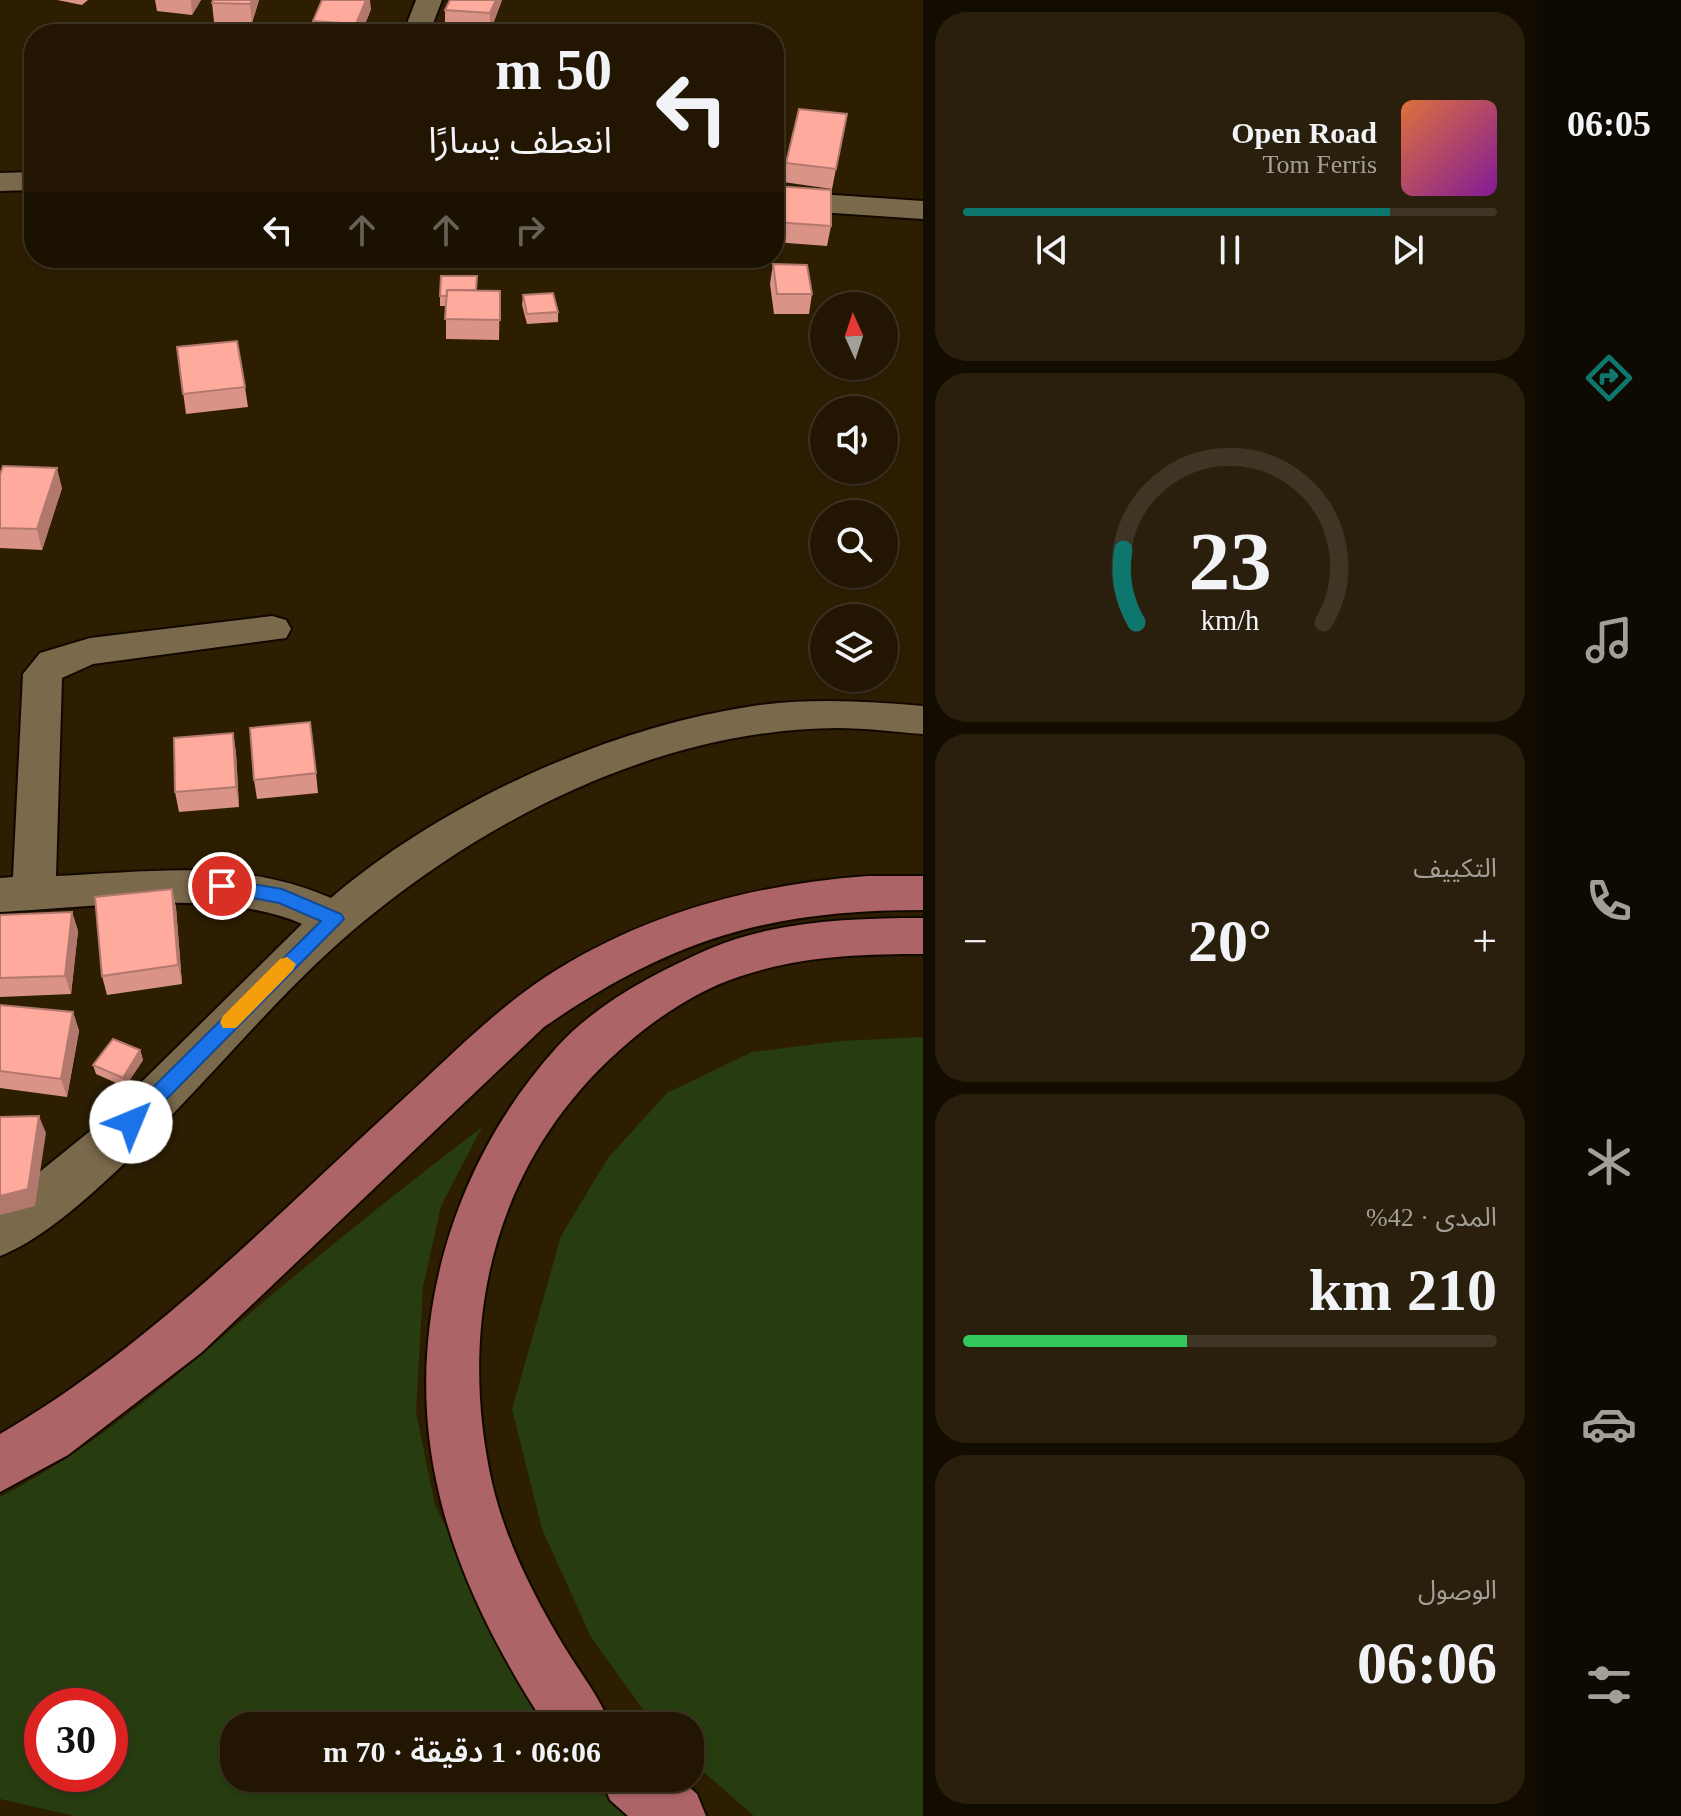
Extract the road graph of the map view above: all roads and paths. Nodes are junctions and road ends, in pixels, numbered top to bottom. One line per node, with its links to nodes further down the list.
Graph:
1 (429, 0): 2 (street)
2 (420, 24)
3 (24, 181): 4 (street)
4 (0, 182)
5 (784, 201): 6 (street)
6 (923, 210)
7 (272, 629): 10 (street)
8 (923, 720): 11 (street)
9 (923, 893): 14 (highway)
10 (17, 894): 11 (street)
11 (335, 919): 13 (street)
12 (923, 936): 15 (highway)
13 (0, 1233)
14 (0, 1465)
15 (571, 1712)
16 (648, 1792): 17 (highway)
17 (675, 1816)

